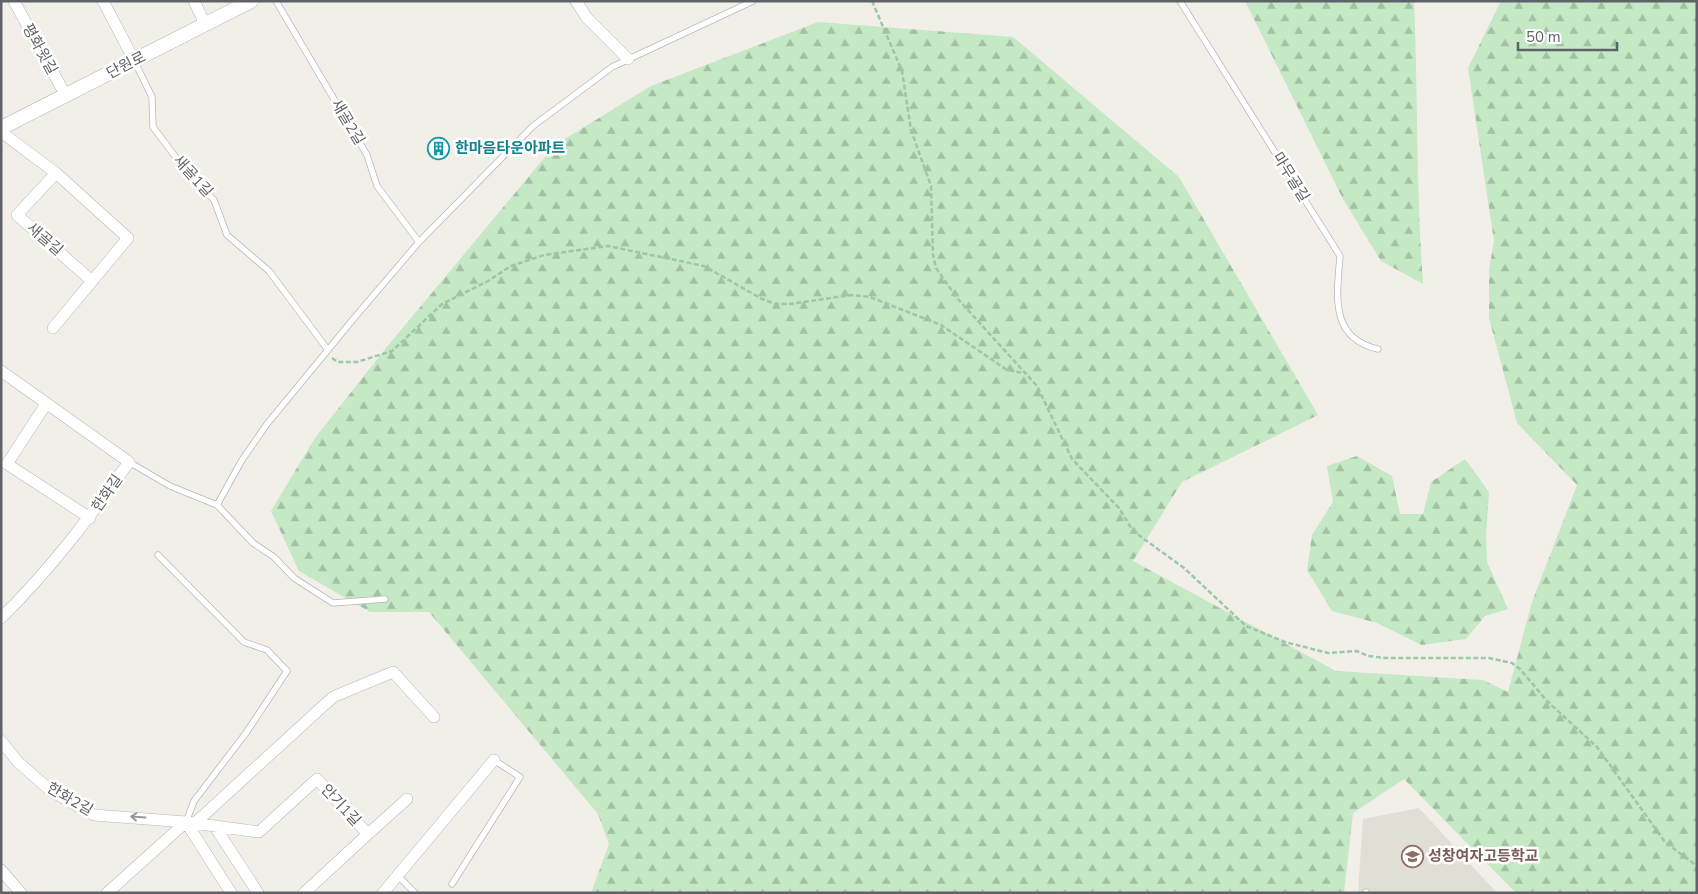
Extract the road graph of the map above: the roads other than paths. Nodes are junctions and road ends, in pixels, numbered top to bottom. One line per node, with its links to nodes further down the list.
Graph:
1 (14, 1): 12 (street, 평화윗길)
2 (103, 1): 11 (street)
3 (194, 1): 9 (street)
4 (250, 1): 9 (street, 단원로)
5 (276, 1): 15 (lane, 새골2길)
6 (576, 1): 10 (street)
7 (752, 1): 10 (lane)
8 (1180, 1): 18 (lane, 마무골길)
9 (205, 24): 11 (street, 단원로)
10 (628, 59): 15 (lane)
11 (134, 62): 12 (street, 단원로); 19 (lane, 새골1길)
12 (66, 96): 13 (street, 단원로)
13 (1, 130): 14 (street)
14 (56, 173): 16 (street); 16 (street, 새골길)
15 (419, 242): 19 (lane)
16 (92, 281): 17 (street)
17 (53, 328)
18 (1378, 349)
19 (328, 350): 23 (lane)
20 (1, 371): 21 (street, 한화길)
21 (46, 404): 22 (street, 한화길); 24 (street)
22 (129, 462): 23 (lane); 24 (street, 한화길)
23 (218, 505): 26 (lane)
24 (90, 518): 27 (street, 한화길)
25 (158, 555): 32 (lane)
26 (385, 599)
27 (1, 618)
28 (434, 717): 32 (street)
29 (1, 741): 32 (street, 한화2길, one-way to 29)
30 (494, 760): 36 (street); 37 (lane)
31 (407, 799): 34 (street)
32 (191, 823): 33 (street, 안기1길); 39 (street); 40 (street)
33 (214, 827): 34 (street, 안기1길); 41 (street)
34 (368, 834): 42 (street, 안기1길)
35 (1, 870): 38 (street)
36 (398, 876): 43 (street); 44 (lane)
37 (452, 884)
38 (21, 893)
39 (108, 893)
40 (231, 893)
41 (258, 893)
42 (304, 893)
43 (383, 893)
44 (414, 893)

